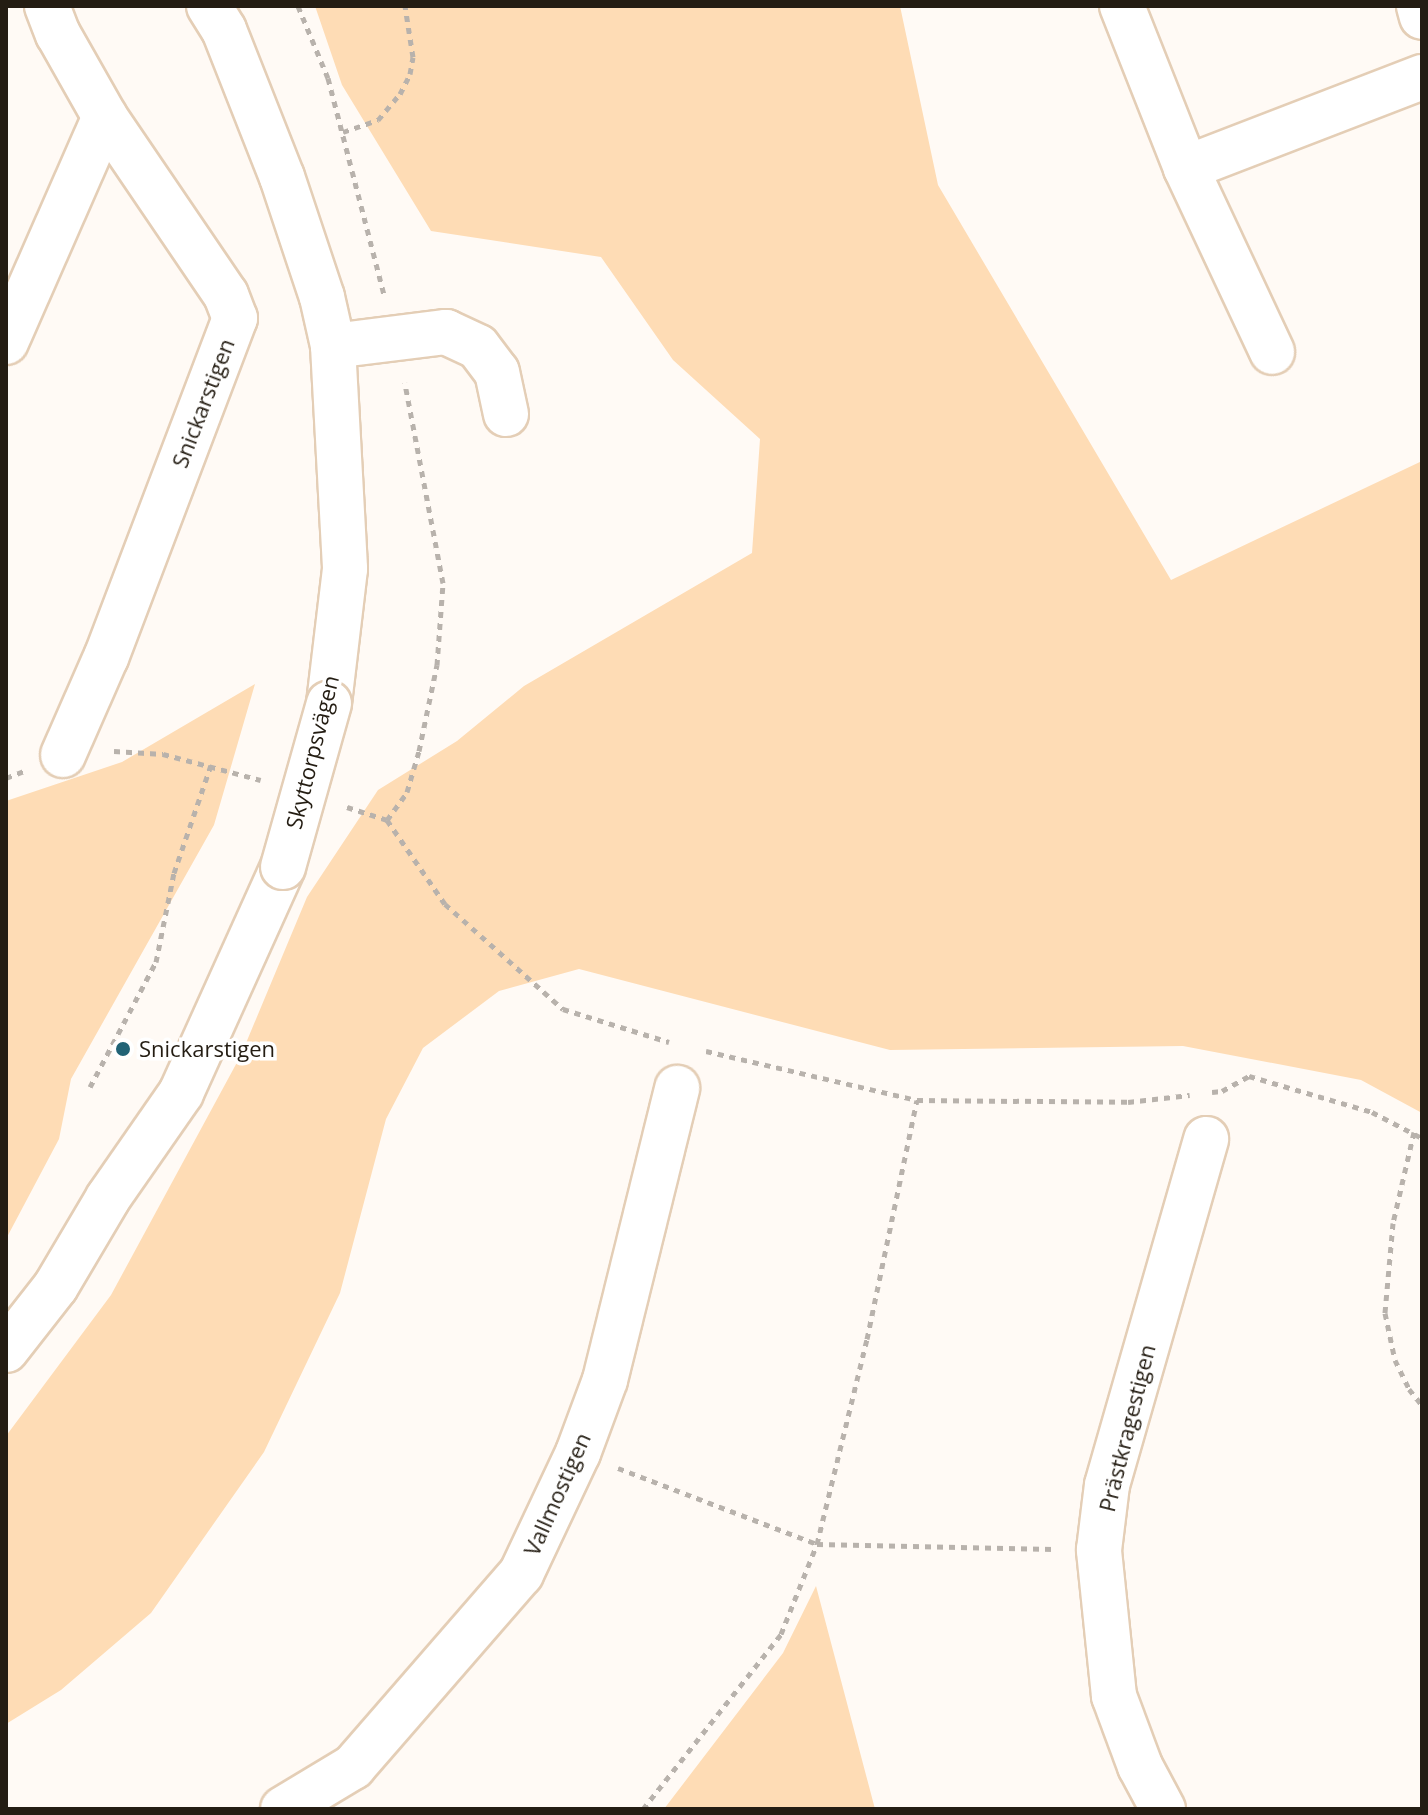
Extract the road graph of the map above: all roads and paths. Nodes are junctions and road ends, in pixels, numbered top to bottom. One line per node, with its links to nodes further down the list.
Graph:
1 (47, 6): 9 (street, Snickarstigen)
2 (209, 6): 14 (street, Skyttorpsvägen)
3 (298, 6): 10 (path)
4 (405, 6): 10 (path)
5 (1122, 6): 11 (street)
6 (1419, 6): 7 (street)
7 (1422, 17)
8 (1422, 77): 11 (street)
9 (105, 117): 13 (street); 17 (street, Snickarstigen)
10 (343, 132): 12 (path)
11 (1186, 168): 15 (street)
12 (395, 337): 14 (street); 16 (street); 22 (path)
13 (6, 342)
14 (333, 346): 31 (street, Skyttorpsvägen, bridge)
15 (1272, 352)
16 (506, 414)
17 (63, 755): 18 (path); 19 (path)
18 (211, 765): 20 (path); 25 (path)
19 (6, 778)
20 (267, 782)
21 (337, 803): 22 (path)
22 (387, 820): 23 (path)
23 (685, 1046)
24 (700, 1050): 27 (path)
25 (90, 1087)
26 (677, 1088): 33 (street, Vallmostigen)
27 (917, 1100): 28 (path); 34 (path)
28 (1414, 1132): 29 (path); 32 (path)
29 (1422, 1138)
30 (1206, 1139): 35 (street, Prästkragestigen)
31 (6, 1350)
32 (1422, 1405)
33 (578, 1453): 34 (path); 36 (street, Vallmostigen)
34 (817, 1544): 35 (path); 37 (path)
35 (1099, 1550): 38 (street, Prästkragestigen)
36 (283, 1809)
37 (643, 1809)
38 (1163, 1809)

